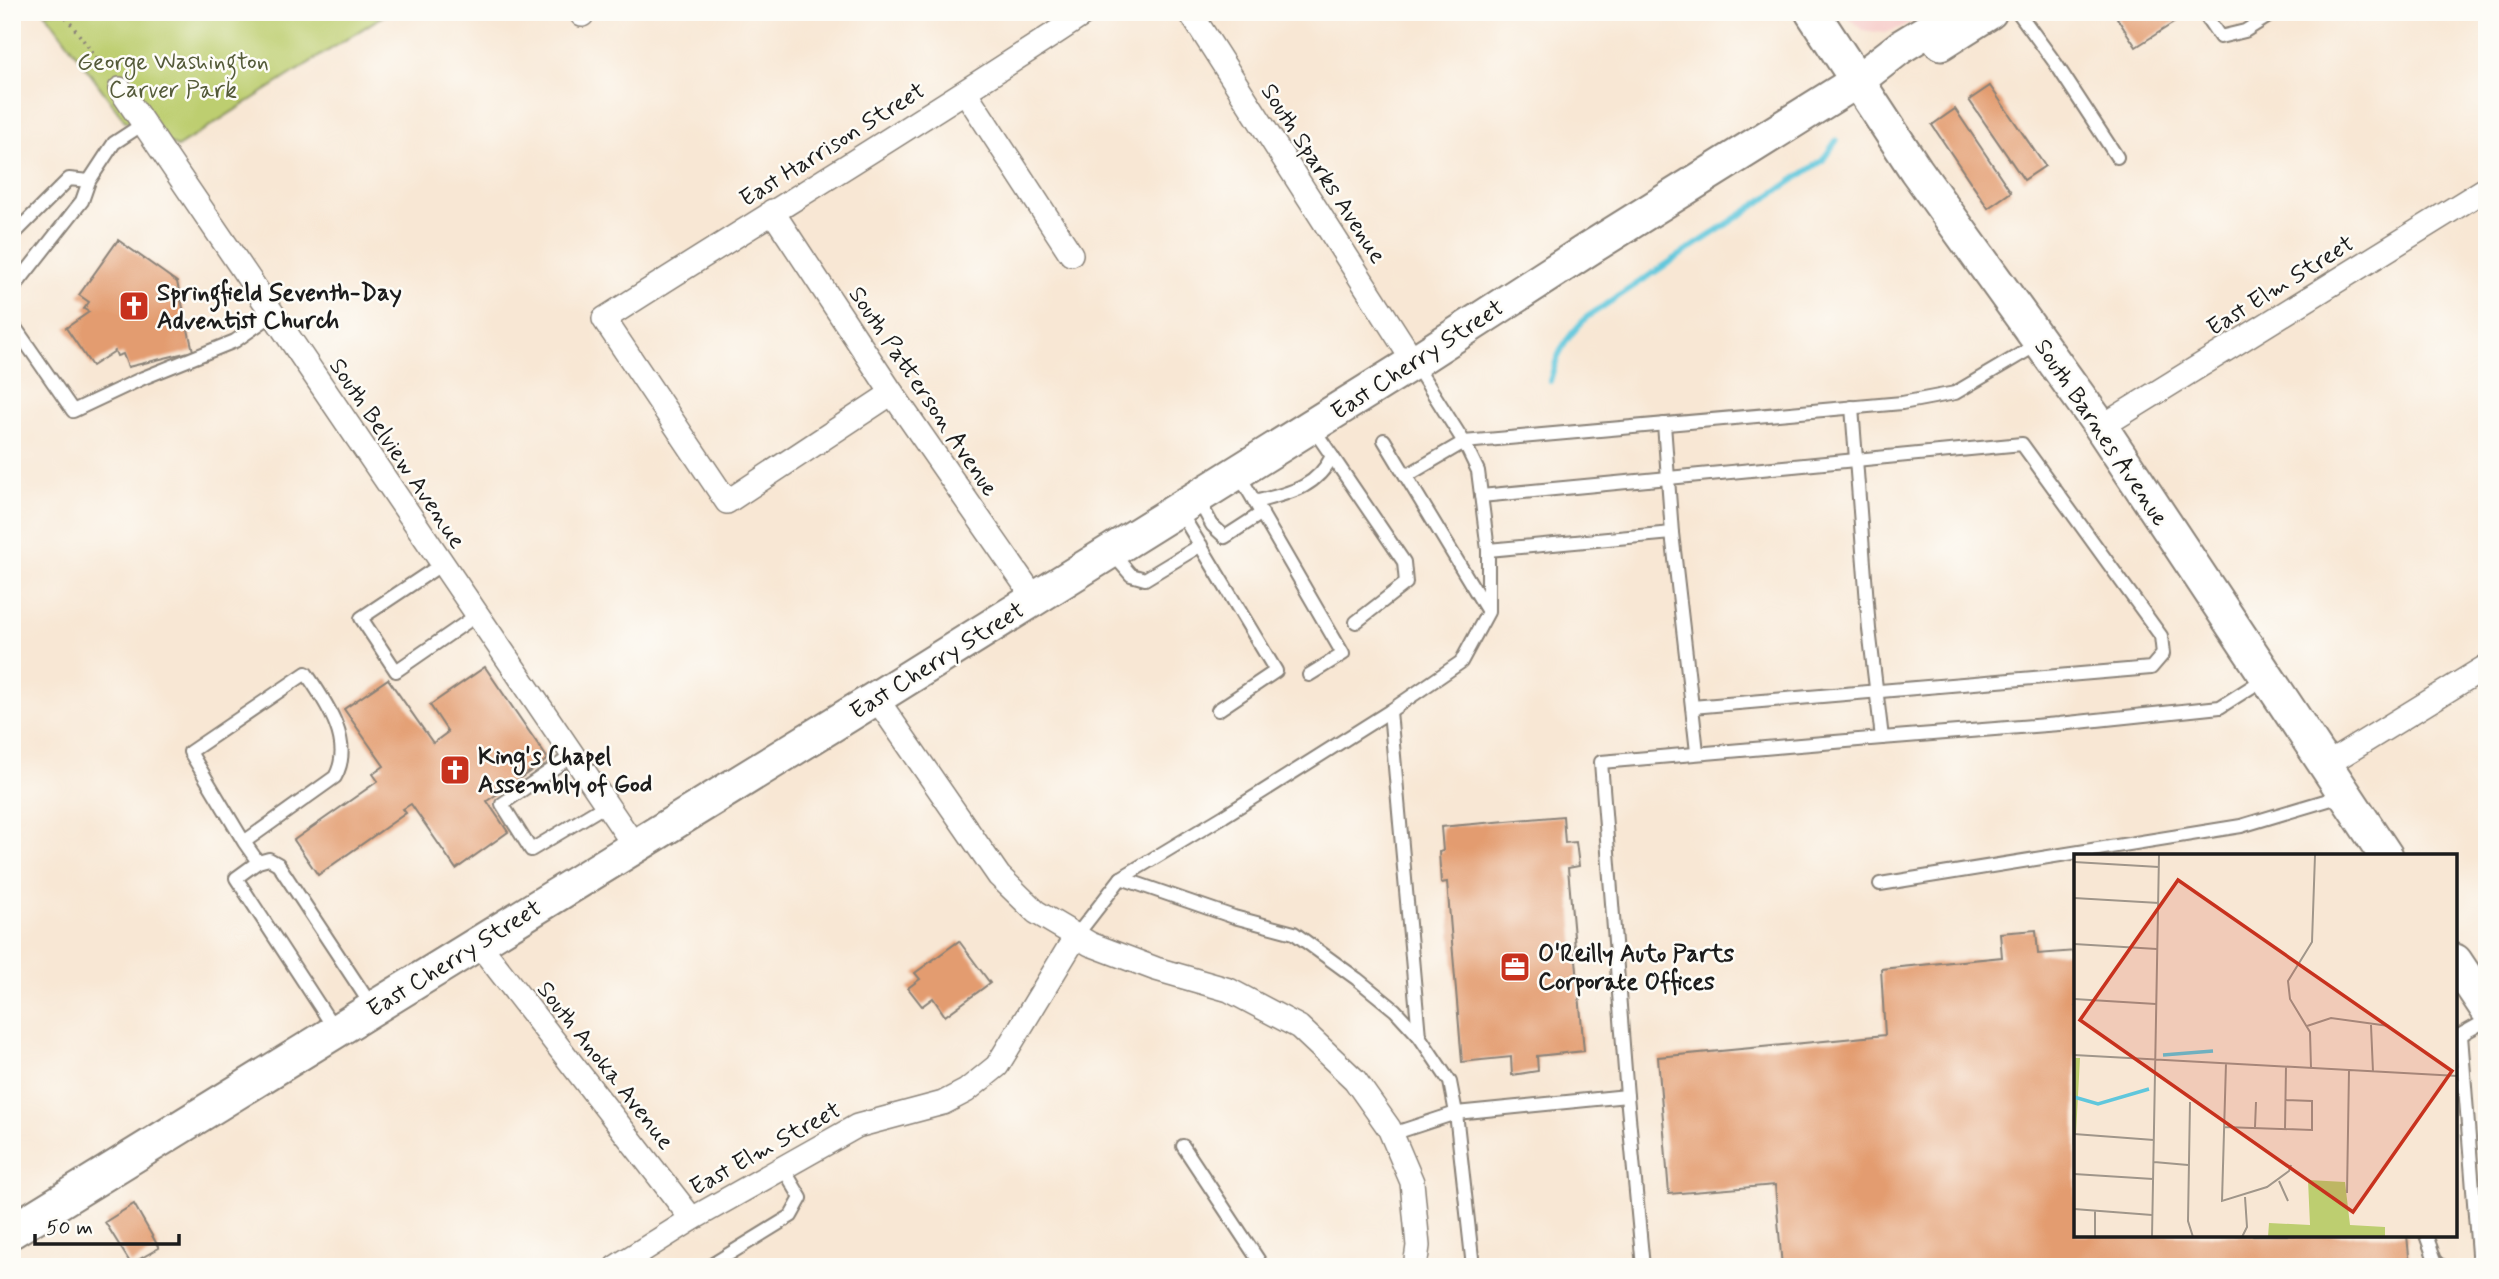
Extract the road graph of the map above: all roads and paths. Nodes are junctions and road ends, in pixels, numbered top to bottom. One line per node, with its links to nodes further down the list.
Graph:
1 (62, 12): 11 (path)
2 (1087, 12): 12 (street, East Harrison Street)
3 (1190, 12): 24 (street, South Sparks Avenue)
4 (1811, 12): 10 (street, South Barnes Avenue)
5 (1990, 12): 10 (street, East Cherry Street)
6 (2018, 12): 14 (lane)
7 (2203, 12): 8 (lane)
8 (2275, 12)
9 (1942, 17): 10 (street, East Cherry Street)
10 (1857, 81): 23 (street, South Barnes Avenue); 24 (street, East Cherry Street)
11 (120, 89): 13 (street, South Belview Avenue)
12 (966, 93): 17 (street, East Harrison Street); 19 (street)
13 (143, 124): 15 (lane); 21 (street, South Belview Avenue)
14 (2117, 157)
15 (89, 181): 18 (lane); 20 (lane)
16 (2487, 188): 29 (street, East Elm Street)
17 (772, 211): 25 (street, South Patterson Avenue); 25 (street, East Harrison Street)
18 (12, 236)
19 (1071, 254)
20 (12, 290)
21 (272, 315): 22 (lane); 44 (street, South Belview Avenue)
22 (12, 323)
23 (2041, 342): 26 (lane); 29 (street, South Barnes Avenue)
24 (1414, 362): 28 (street, East Cherry Street); 31 (lane)
25 (892, 393): 45 (street, South Patterson Avenue)
26 (1852, 407): 27 (lane); 33 (lane)
27 (1664, 424): 31 (lane); 36 (lane)
28 (1311, 426): 32 (lane); 34 (street, East Cherry Street)
29 (2101, 427): 51 (street, South Barnes Avenue)
30 (1384, 439): 35 (lane)
31 (1464, 442): 35 (lane); 37 (lane)
32 (1332, 456): 39 (lane); 48 (lane)
33 (1856, 460): 36 (lane); 52 (lane); 52 (lane)
34 (1238, 472): 38 (street, East Cherry Street); 39 (lane)
35 (1406, 476): 46 (lane)
36 (1668, 480): 37 (lane); 40 (lane)
37 (1481, 496): 42 (lane)
38 (1188, 504): 39 (lane); 41 (lane); 43 (street, East Cherry Street)
39 (1258, 507): 50 (lane)
40 (1672, 533): 42 (lane); 54 (lane)
41 (1201, 545): 43 (lane); 55 (lane)
42 (1488, 550): 46 (lane)
43 (1111, 552): 45 (street, East Cherry Street)
44 (434, 569): 47 (street, South Belview Avenue); 47 (lane)
45 (1035, 600): 53 (street, East Cherry Street)
46 (1488, 612): 56 (lane)
47 (477, 615): 59 (street, South Belview Avenue)
48 (1356, 622)
49 (2487, 666): 60 (street)
50 (1309, 675)
51 (2267, 677): 57 (lane); 60 (street, South Barnes Avenue)
52 (1876, 691): 54 (lane); 57 (lane)
53 (876, 698): 64 (street, East Cherry Street); 69 (street)
54 (1692, 707): 58 (lane)
55 (1219, 710)
56 (1390, 710): 67 (lane); 76 (lane)
57 (1882, 738): 58 (lane)
58 (1697, 752): 78 (lane)
59 (573, 755): 62 (street, South Belview Avenue); 62 (lane)
60 (2326, 765): 61 (street, South Barnes Avenue)
61 (2346, 795): 65 (street, South Barnes Avenue); 68 (lane)
62 (607, 805): 64 (street, South Belview Avenue)
63 (244, 842): 63 (lane); 66 (lane)
64 (634, 845): 70 (street, East Cherry Street)
65 (2385, 854)
66 (258, 862): 72 (lane); 75 (lane)
67 (1121, 878): 69 (lane); 76 (lane)
68 (1881, 884)
69 (1076, 936): 80 (street); 82 (street, East Elm Street)
70 (478, 943): 72 (street, East Cherry Street); 83 (street, South Anoka Avenue)
71 (2457, 964): 73 (street)
72 (373, 1008): 75 (street, East Cherry Street)
73 (2487, 1009)
74 (2487, 1020): 77 (lane)
75 (336, 1031): 84 (street, East Cherry Street)
76 (1419, 1036): 79 (lane)
77 (2458, 1036): 93 (lane)
78 (1627, 1096): 79 (lane); 91 (lane)
79 (1456, 1112): 80 (lane); 90 (lane)
80 (1392, 1134): 89 (street)
81 (1183, 1146): 88 (lane)
82 (783, 1168): 83 (street, East Elm Street); 87 (lane)
83 (692, 1219): 86 (street, East Elm Street)
84 (12, 1231)
85 (2427, 1237): 92 (lane)
86 (616, 1267)
87 (708, 1267)
88 (1263, 1267)
89 (1415, 1267)
90 (1473, 1267)
91 (1643, 1267)
92 (2442, 1267)
93 (2479, 1267)

